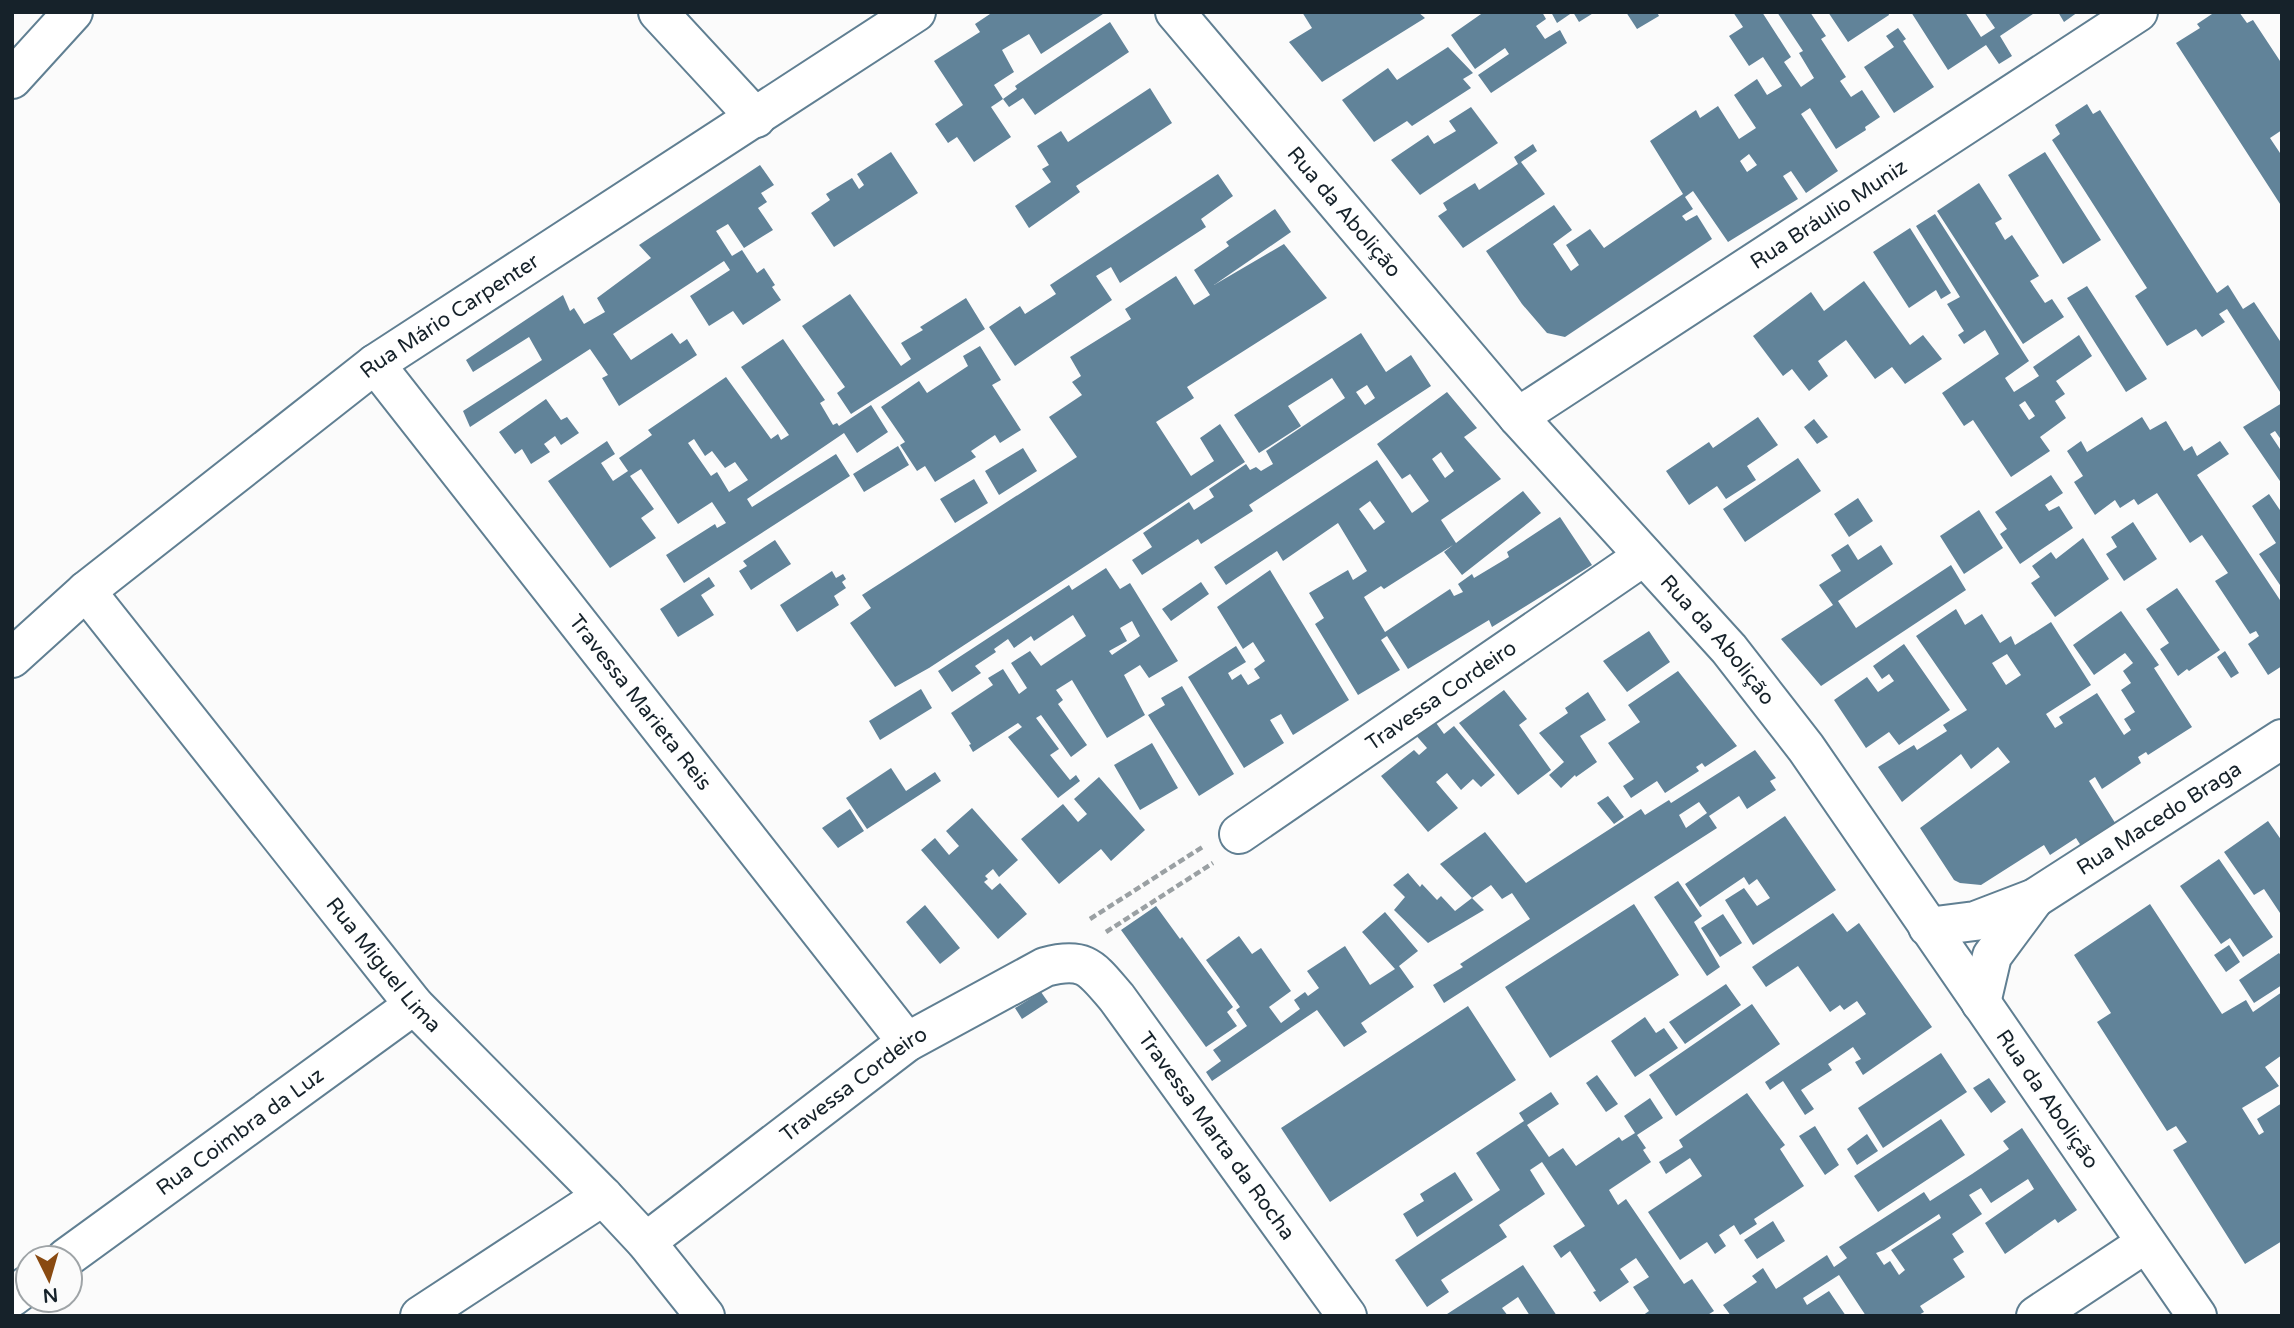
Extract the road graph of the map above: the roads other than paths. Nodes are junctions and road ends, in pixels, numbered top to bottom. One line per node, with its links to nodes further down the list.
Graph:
1 (73, 12): 6 (street)
2 (658, 12): 7 (street)
3 (916, 12): 7 (street, Rua Mário Carpenter)
4 (1175, 12): 9 (street, Rua da Abolição)
5 (2138, 12): 9 (street, Rua Bráulio Muniz)
6 (12, 79)
7 (756, 118): 8 (street, Rua Mário Carpenter)
8 (375, 364): 11 (street, Rua Mário Carpenter); 20 (street, Travessa Marieta Reis)
9 (1518, 417): 10 (street, Rua da Abolição)
10 (1644, 556): 14 (street, Travessa Cordeiro); 16 (street, Rua da Abolição)
11 (86, 591): 12 (street, Rua Mário Carpenter); 19 (street, Rua Miguel Lima)
12 (12, 658)
13 (2282, 738): 15 (street, Rua Macedo Braga)
14 (1224, 844)
15 (2035, 898): 16 (street, Rua Macedo Braga); 18 (street, Rua Macedo Braga)
16 (1928, 927): 18 (street, Rua da Abolição)
17 (1091, 949): 20 (street, Travessa Cordeiro); 27 (street, Travessa Marta da Rocha)
18 (1981, 1003): 23 (street, Rua da Abolição)
19 (415, 1005): 21 (street, Rua Miguel Lima); 24 (street, Rua Coimbra da Luz)
20 (907, 1042): 22 (street, Travessa Cordeiro)
21 (603, 1196): 22 (street, Rua Miguel Lima); 25 (street)
22 (646, 1242): 26 (street, Rua Miguel Lima)
23 (2146, 1243): 28 (street); 29 (street, Rua da Abolição)
24 (84, 1245)
25 (420, 1316)
26 (705, 1316)
27 (1347, 1316)
28 (2036, 1316)
29 (2197, 1316)

